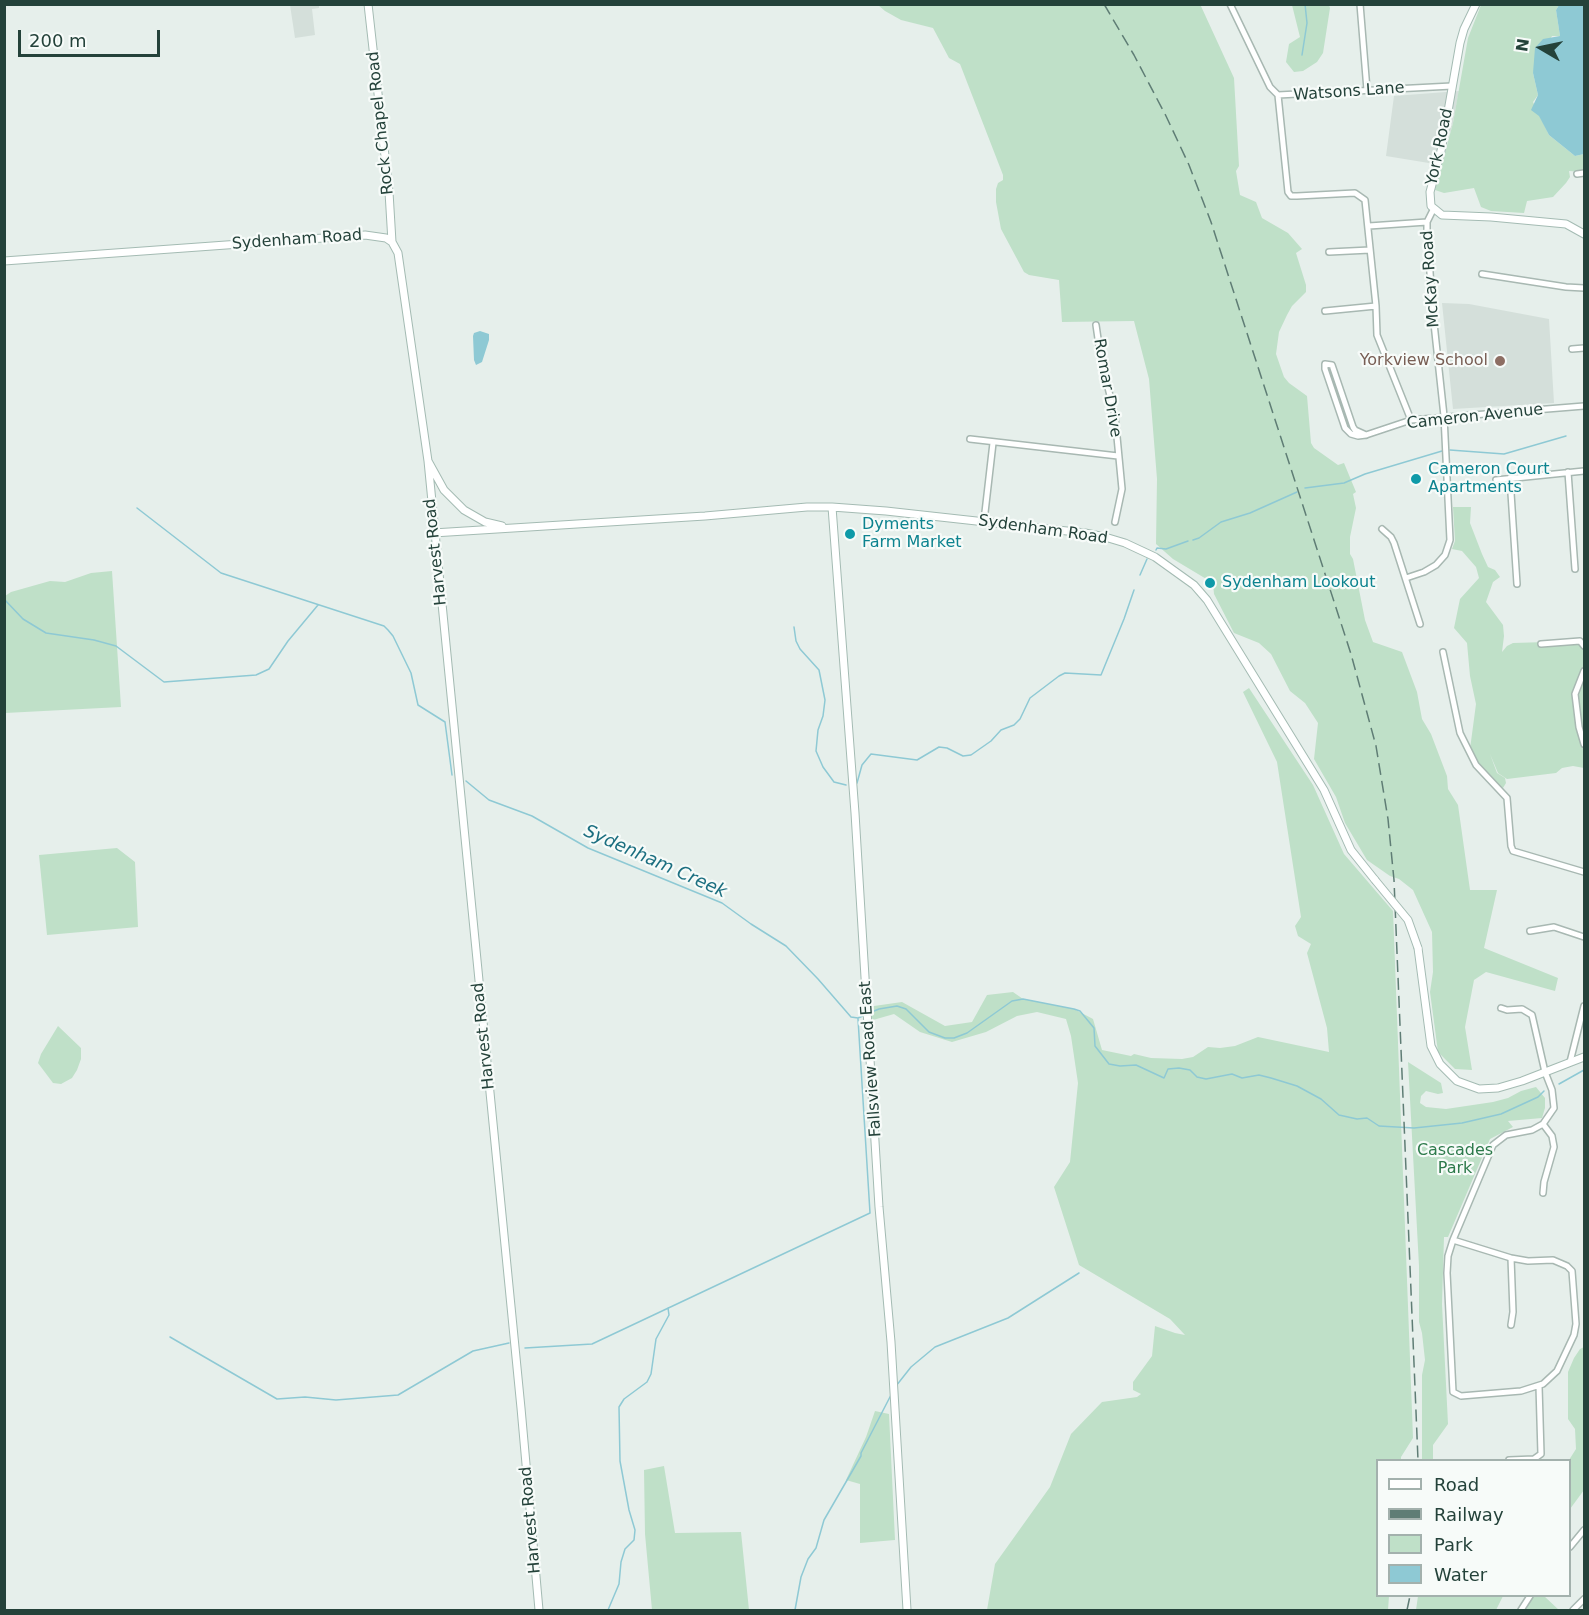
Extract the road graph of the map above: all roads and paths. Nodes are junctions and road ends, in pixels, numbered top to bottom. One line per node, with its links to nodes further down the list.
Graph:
1 (368, 4): 14 (street, Rock Chapel Road)
2 (1230, 4): 7 (street, Watsons Lane)
3 (1360, 4): 6 (street)
4 (1476, 4): 5 (street, York Road)
5 (1452, 86): 6 (street, Watsons Lane); 10 (street, York Road)
6 (1367, 90): 7 (street, Watsons Lane)
7 (1278, 95): 12 (street)
8 (1584, 173): 9 (street)
9 (1577, 174)
10 (1434, 210): 11 (street, McKay Road); 13 (street, York Road)
11 (1427, 222): 12 (street); 26 (street, McKay Road)
12 (1369, 226): 15 (street)
13 (1584, 234)
14 (392, 242): 17 (street, Sydenham Road); 32 (street, Sydenham Road)
15 (1370, 250): 16 (street); 20 (street)
16 (1329, 252)
17 (4, 261)
18 (1482, 274): 19 (street)
19 (1584, 288)
20 (1376, 306): 21 (street); 27 (street)
21 (1325, 310)
22 (1096, 325): 31 (street, Romar Drive)
23 (1584, 348): 24 (street)
24 (1572, 349)
25 (1584, 406): 26 (street, Cameron Avenue)
26 (1444, 416): 27 (street, Cameron Avenue); 44 (street, McKay Road)
27 (1411, 420): 28 (street, Cameron Avenue)
28 (1366, 435): 28 (street)
29 (970, 440): 30 (street)
30 (993, 443): 31 (street); 38 (street)
31 (1118, 456): 39 (street, Romar Drive)
32 (428, 461): 40 (street, Sydenham Road); 42 (street, Harvest Road)
33 (1584, 471): 34 (street)
34 (1568, 472): 35 (street); 43 (street)
35 (1510, 478): 36 (street); 45 (street)
36 (1496, 480)
37 (832, 507): 38 (street, Sydenham Road); 40 (street, Sydenham Road); 73 (street, Fallsview Road East)
38 (984, 522): 59 (street, Sydenham Road, bridge)
39 (1115, 522)
40 (517, 528): 42 (street, Sydenham Road)
41 (1382, 529): 44 (street)
42 (433, 533): 72 (street, Harvest Road)
43 (1575, 569)
44 (1406, 578): 46 (street)
45 (1517, 584)
46 (1420, 624)
47 (1541, 644): 48 (street)
48 (1584, 646)
49 (1443, 652): 52 (street)
50 (1584, 670): 51 (street)
51 (1584, 744)
52 (1584, 872)
53 (1530, 931): 54 (street)
54 (1584, 937)
55 (1584, 1006): 58 (street)
56 (1501, 1008): 59 (street)
57 (1584, 1057): 58 (street, Sydenham Road)
58 (1570, 1062): 59 (street, Sydenham Road)
59 (1545, 1072): 60 (street)
60 (1543, 1124): 61 (street); 62 (street)
61 (1543, 1193)
62 (1453, 1240): 63 (street); 65 (street)
63 (1511, 1258): 64 (street); 65 (street)
64 (1511, 1325)
65 (1539, 1386): 66 (street)
66 (1534, 1459)
67 (1583, 1533): 68 (street)
68 (1571, 1545)
69 (1529, 1597): 71 (street)
70 (1584, 1599): 74 (street)
71 (1521, 1610)
72 (539, 1611)
73 (907, 1611)
74 (1573, 1611)

